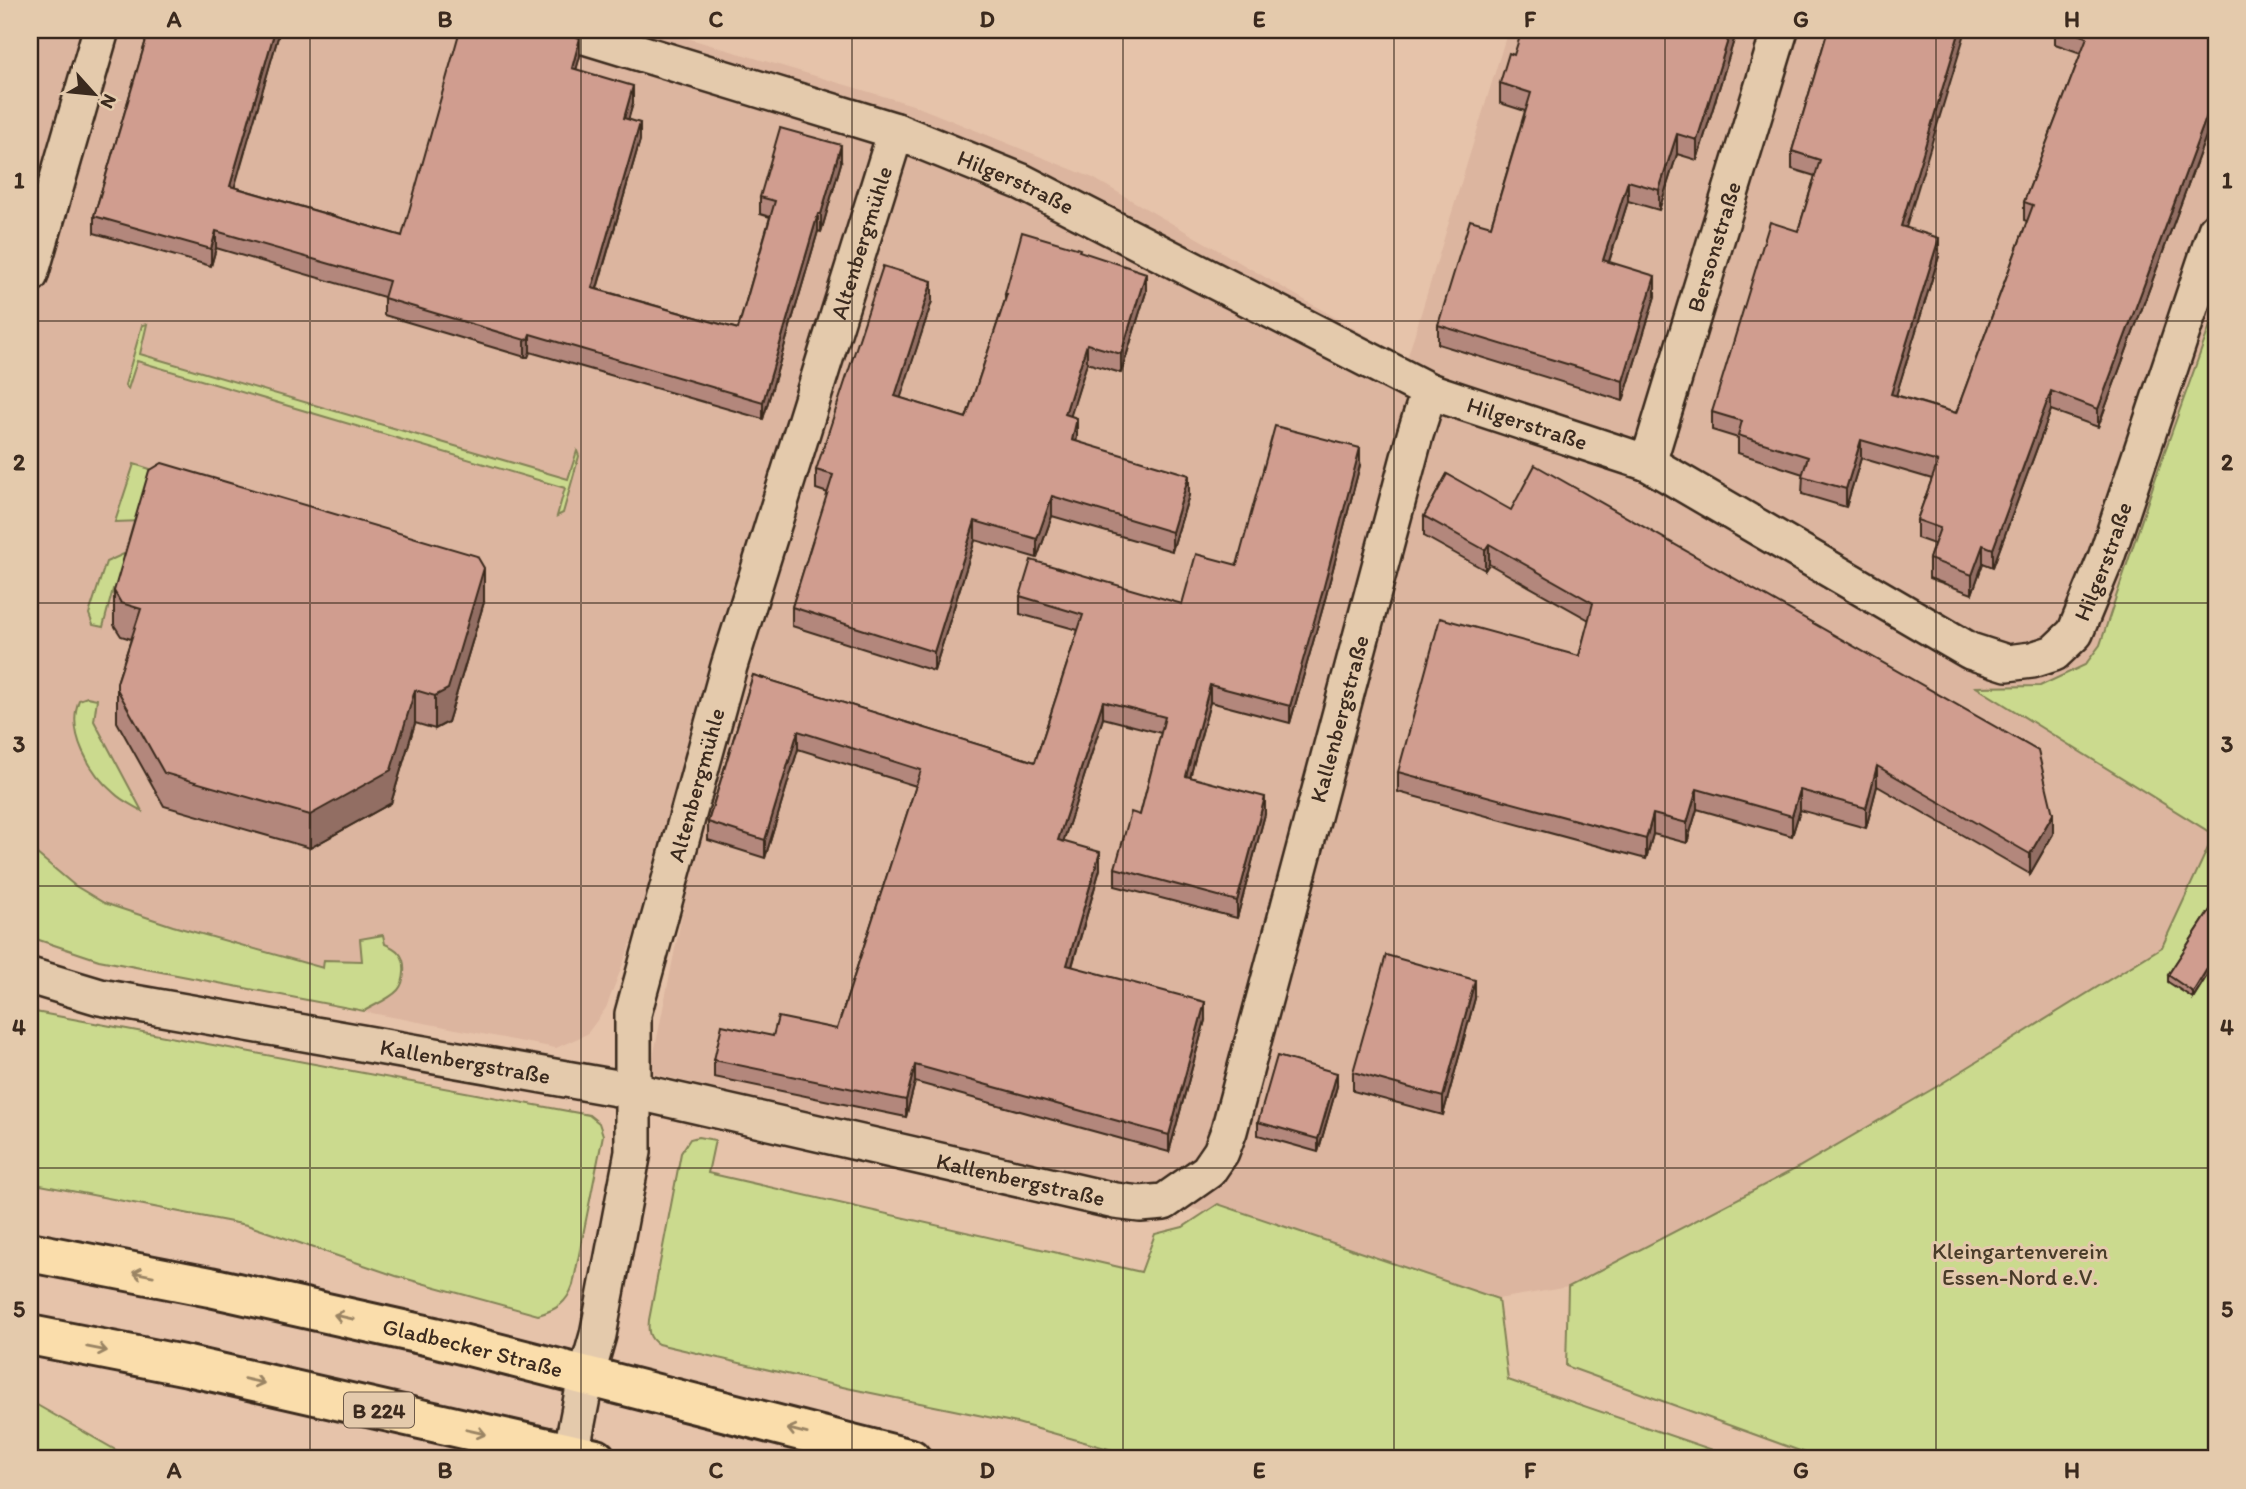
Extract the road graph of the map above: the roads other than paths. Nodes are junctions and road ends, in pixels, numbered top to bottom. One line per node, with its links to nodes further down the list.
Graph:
1 (101, 30): 6 (street)
2 (565, 30): 4 (street, Hilgerstraße)
3 (1780, 30): 8 (street, Bersonstraße)
4 (896, 131): 7 (street, Hilgerstraße); 10 (street, Altenbergmühle)
5 (2216, 230): 8 (street, Hilgerstraße)
6 (30, 275)
7 (1429, 391): 8 (street, Hilgerstraße); 10 (street, Kallenbergstraße)
8 (1648, 463)
9 (30, 976): 10 (street, Kallenbergstraße)
10 (634, 1091): 13 (street, Altenbergmühle)
11 (30, 1252): 13 (main road, Gladbecker Straße, one-way to 11)
12 (30, 1335): 14 (main road, B 224, one-way to 14)
13 (586, 1377): 14 (street, Altenbergmühle); 15 (main road, Gladbecker Straße, one-way to 13)
14 (584, 1457)
15 (911, 1459)

